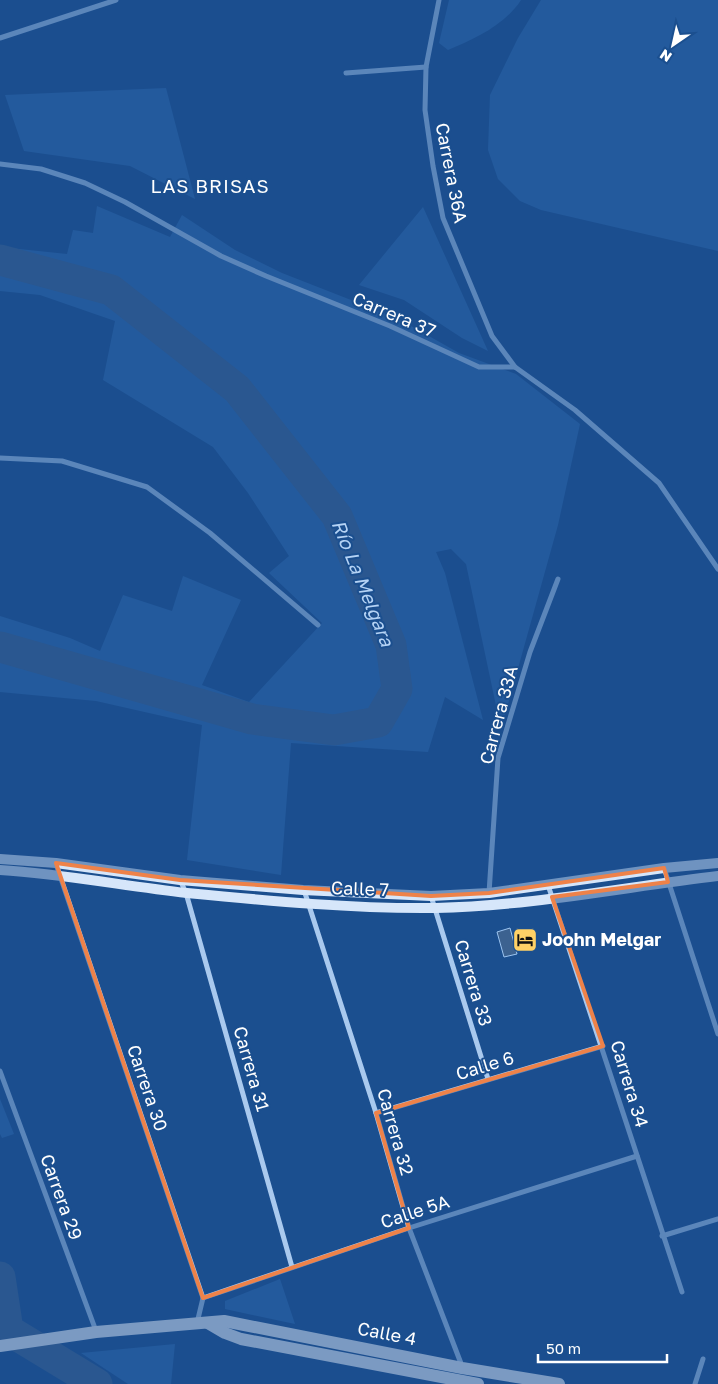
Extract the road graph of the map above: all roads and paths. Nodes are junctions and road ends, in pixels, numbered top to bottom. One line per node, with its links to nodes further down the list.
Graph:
1 (116, 0): 3 (street)
2 (439, 0): 4 (street, Carrera 36A)
3 (0, 38)
4 (426, 67): 5 (street); 7 (street, Carrera 36A)
5 (346, 73)
6 (0, 164): 7 (street, Carrera 37)
7 (515, 367): 9 (street)
8 (0, 458): 11 (street)
9 (718, 569)
10 (558, 579): 23 (street, Carrera 33A)
11 (318, 625)
12 (0, 859): 13 (street, Calle 7)
13 (56, 863): 17 (street, Carrera 30); 19 (street, Calle 7)
14 (718, 863): 15 (street, Calle 7)
15 (664, 868): 20 (street); 21 (street, Calle 7)
16 (0, 870): 17 (street, Calle 7)
17 (59, 874): 24 (street, Calle 7); 40 (street, Carrera 30)
18 (718, 876): 20 (street, Calle 7)
19 (180, 880): 22 (street, Calle 7); 24 (street, Carrera 31)
20 (668, 882): 26 (street, Calle 7); 29 (street)
21 (548, 885): 23 (street, Calle 7); 26 (street, Carrera 34)
22 (303, 890): 25 (street, Calle 7); 27 (street, Carrera 32)
23 (489, 892): 25 (street, Calle 7)
24 (186, 893): 27 (street, Calle 7); 38 (street, Carrera 31)
25 (431, 896): 28 (street, Carrera 33)
26 (552, 897): 28 (street, Calle 7); 30 (street, Carrera 34)
27 (308, 903): 28 (street, Calle 7); 33 (street, Carrera 32)
28 (435, 908): 32 (street, Carrera 33)
29 (718, 1034)
30 (603, 1046): 32 (street, Calle 6); 34 (street, Carrera 34)
31 (0, 1071): 42 (street, Carrera 29)
32 (488, 1079): 33 (street, Calle 6)
33 (376, 1113): 36 (street, Carrera 32)
34 (637, 1156): 36 (street, Calle 5A); 37 (street, Carrera 34)
35 (718, 1219): 37 (street)
36 (409, 1228): 38 (street, Calle 5A); 45 (street, Carrera 32)
37 (662, 1236): 39 (street, Carrera 34)
38 (292, 1268): 40 (street, Calle 5A)
39 (682, 1292)
40 (203, 1298): 41 (street)
41 (202, 1323): 42 (main road, Calle 4); 45 (main road, Calle 4); 46 (main road, Calle 4)
42 (96, 1332): 43 (main road, Calle 4)
43 (0, 1346)
44 (703, 1360): 49 (street)
45 (462, 1368): 46 (street); 48 (main road, Calle 4)
46 (456, 1380): 47 (main road, Calle 4)
47 (478, 1384)
48 (559, 1384)
49 (694, 1384)

